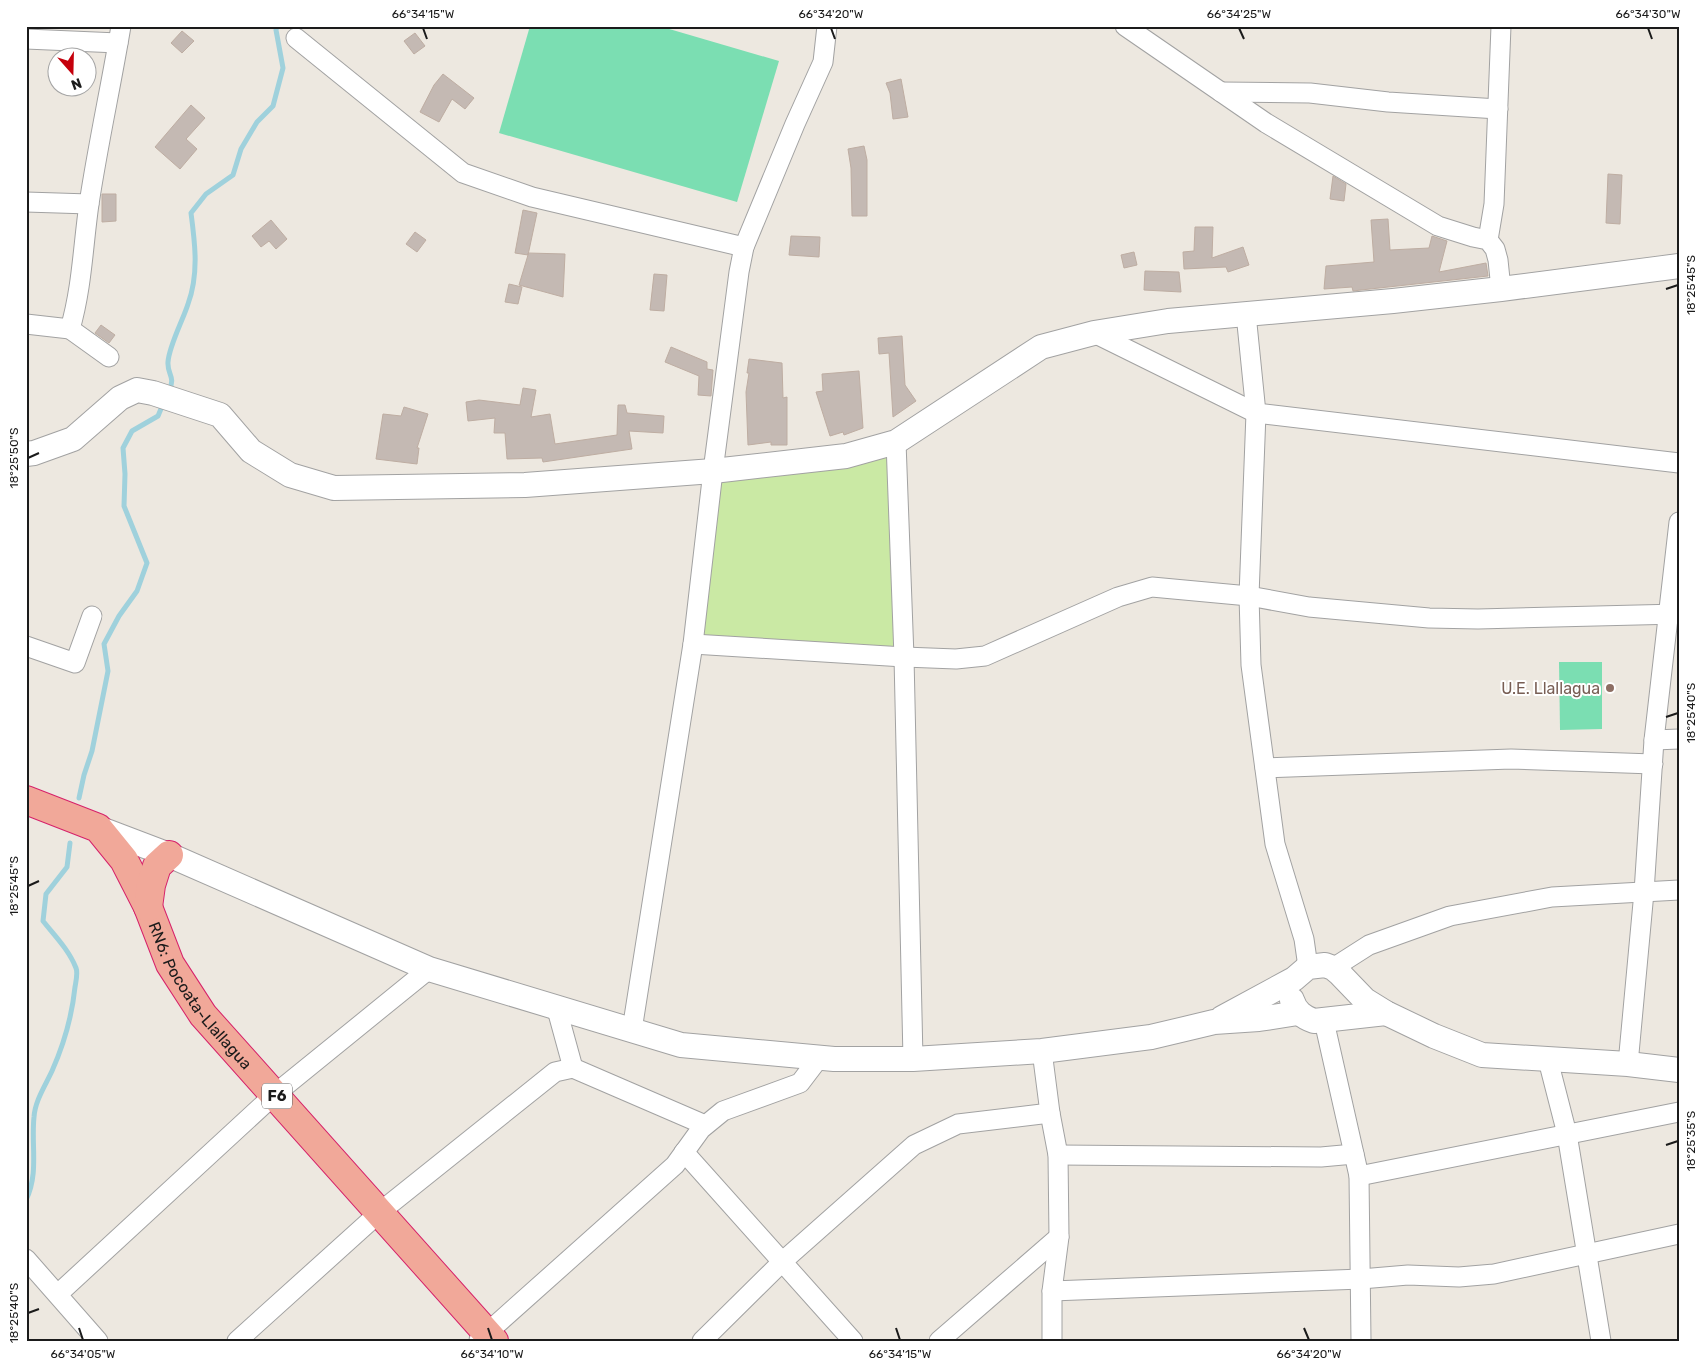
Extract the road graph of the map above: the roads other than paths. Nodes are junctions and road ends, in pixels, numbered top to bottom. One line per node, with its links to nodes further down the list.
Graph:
1 (827, 26): 12 (street)
2 (1125, 26): 7 (street)
3 (1501, 26): 8 (street)
4 (119, 34): 5 (street); 10 (street)
5 (26, 38)
6 (296, 38): 12 (street)
7 (1221, 92): 8 (street); 11 (street)
8 (1498, 109): 11 (street)
9 (26, 202): 10 (street)
10 (89, 204): 17 (street)
11 (1488, 240): 14 (street)
12 (744, 247): 24 (street)
13 (1679, 266): 14 (street)
14 (1502, 289): 15 (street)
15 (1246, 314): 18 (street); 20 (street)
16 (26, 324): 17 (street)
17 (70, 329): 19 (street)
18 (1094, 333): 20 (street); 21 (street)
19 (109, 357)
20 (1256, 413): 23 (street); 26 (street)
21 (896, 442): 24 (street); 31 (street)
22 (26, 454): 24 (street)
23 (1679, 463)
24 (713, 471): 29 (street)
25 (1679, 522): 27 (street)
26 (1249, 596): 27 (street); 31 (street); 35 (street)
27 (1673, 615): 33 (street)
28 (92, 616): 30 (street)
29 (693, 644): 31 (street); 50 (street)
30 (26, 646)
31 (904, 657): 53 (street)
32 (1679, 738): 33 (street)
33 (1654, 740): 34 (street)
34 (1652, 764): 35 (street); 40 (street)
35 (1265, 768): 43 (street)
36 (26, 800): 37 (highway, RN6: Pocoata-Llallagua / F6)
37 (98, 828): 38 (street); 41 (highway, RN6: Pocoata-Llallagua / F6)
38 (169, 855): 41 (highway); 42 (street)
39 (1679, 890): 40 (street)
40 (1644, 892): 44 (street); 55 (street)
41 (148, 907): 58 (highway, RN6: Pocoata-Llallagua / F6)
42 (429, 968): 45 (street); 58 (street)
43 (1301, 973): 44 (street); 46 (street); 49 (street)
44 (1339, 974): 47 (street); 48 (street)
45 (556, 1006): 50 (street); 56 (street)
46 (1298, 1013): 48 (street); 49 (street)
47 (1386, 1013): 48 (street); 54 (street)
48 (1327, 1020): 64 (street)
49 (1214, 1022): 51 (street)
50 (632, 1030): 52 (street)
51 (1042, 1051): 53 (street); 59 (street)
52 (819, 1058): 53 (street); 61 (street)
53 (913, 1060)
54 (1548, 1060): 55 (street); 62 (street)
55 (1628, 1064): 57 (street)
56 (573, 1068): 61 (street); 67 (street)
57 (1679, 1070)
58 (275, 1094): 67 (highway, RN6: Pocoata-Llallagua / F6); 75 (street)
59 (1050, 1112): 65 (street); 72 (street)
60 (1679, 1112): 62 (street)
61 (705, 1125): 63 (street)
62 (1566, 1134): 66 (street); 70 (street)
63 (684, 1152): 72 (street); 76 (street)
64 (1354, 1154): 65 (street); 66 (street)
65 (1058, 1155): 69 (street)
66 (1359, 1176): 73 (street)
67 (380, 1212): 76 (highway, RN6: Pocoata-Llallagua / F6); 78 (street)
68 (1679, 1234): 70 (street)
69 (1059, 1236): 74 (street); 81 (street)
70 (1586, 1254): 73 (street); 84 (street)
71 (26, 1259): 75 (street)
72 (783, 1260): 79 (street); 80 (street)
73 (1361, 1279): 74 (street); 83 (street)
74 (1052, 1291): 82 (street)
75 (58, 1294): 77 (street)
76 (487, 1338)
77 (98, 1341)
78 (237, 1341)
79 (702, 1341)
80 (853, 1341)
81 (939, 1341)
82 (1052, 1341)
83 (1361, 1341)
84 (1602, 1341)

